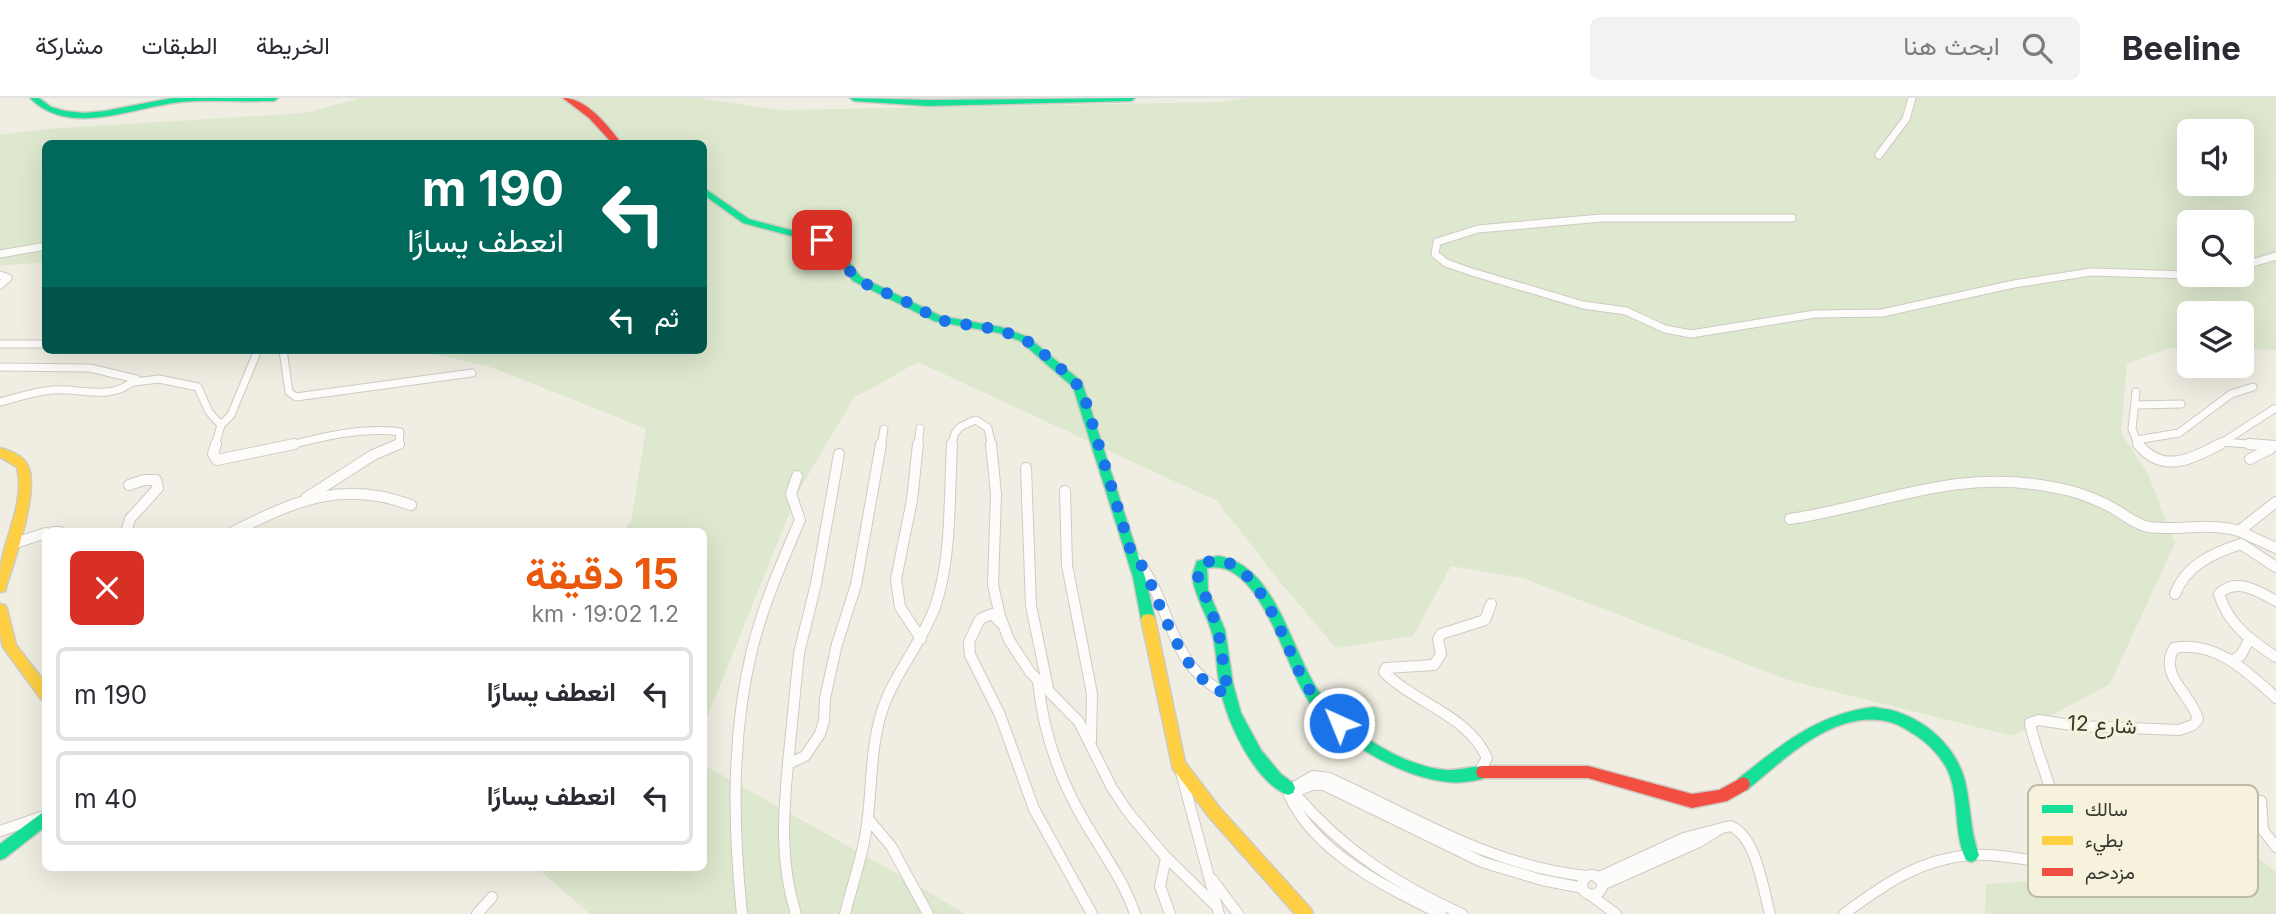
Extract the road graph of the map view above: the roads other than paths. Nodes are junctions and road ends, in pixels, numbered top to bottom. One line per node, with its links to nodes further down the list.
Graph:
1 (34, 98): 4 (main road)
2 (43, 98): 3 (main road)
3 (159, 98)
4 (274, 98)
5 (567, 98): 11 (main road)
6 (854, 98): 9 (main road)
7 (906, 98): 8 (main road)
8 (951, 98)
9 (1131, 98)
10 (1912, 98): 12 (street)
11 (614, 140)
12 (1879, 155)
13 (707, 193): 58 (main road)
14 (1792, 218): 20 (street)
15 (42, 247): 16 (street)
16 (0, 254)
17 (2276, 256): 18 (street)
18 (2254, 262)
19 (0, 275): 21 (street)
20 (2177, 275)
21 (0, 285)
22 (0, 344): 23 (street)
23 (42, 344)
24 (256, 354): 35 (street)
25 (284, 354): 27 (street)
26 (0, 367): 28 (street)
27 (472, 373)
28 (135, 382): 31 (street); 35 (street)
29 (2253, 387): 38 (street)
30 (2136, 391): 33 (street)
31 (0, 402)
32 (2181, 404): 33 (street)
33 (2137, 405): 38 (street)
34 (2274, 409): 39 (street)
35 (221, 425): 48 (street)
36 (920, 428): 67 (street)
37 (884, 429): 79 (street)
38 (2136, 440): 39 (street)
39 (2222, 442): 40 (street)
40 (2275, 446): 43 (street)
41 (0, 452): 56 (main road)
42 (839, 454): 79 (street)
43 (2250, 459)
44 (1026, 468): 75 (street)
45 (797, 476): 101 (street)
46 (129, 485): 52 (street)
47 (1065, 491): 78 (street)
48 (306, 498): 50 (street); 53 (street)
49 (2276, 502): 54 (street)
50 (411, 505)
51 (1790, 519): 54 (street)
52 (127, 528)
53 (242, 528)
54 (2239, 531): 57 (street)
55 (42, 534): 56 (street)
56 (12, 544): 60 (main road)
57 (2276, 548)
58 (1132, 555): 76 (street); 80 (main road)
59 (2276, 567): 61 (street)
60 (0, 587)
61 (2175, 594)
62 (2276, 601): 68 (street)
63 (1491, 604): 81 (street)
64 (0, 608): 66 (main road)
65 (1003, 624): 67 (street); 71 (street); 105 (street)
66 (3, 639): 73 (main road)
67 (921, 639): 87 (street)
68 (2249, 640): 69 (street); 70 (street)
69 (2276, 657)
70 (2232, 661): 74 (street, شارع 12); 82 (street, شارع 12)
71 (1038, 681): 75 (street); 106 (street)
72 (2276, 681): 74 (street)
73 (42, 687)
74 (2265, 688): 77 (street, شارع 12)
75 (1049, 690): 78 (street)
76 (1228, 694): 81 (main road); 83 (main road)
77 (2276, 698)
78 (1091, 741): 92 (street)
79 (788, 764): 102 (street)
80 (1178, 764): 94 (street); 109 (main road)
81 (1479, 772): 91 (main road)
82 (2049, 785)
83 (1294, 791): 95 (street); 96 (street)
84 (2261, 802): 89 (street)
85 (42, 817): 88 (street)
86 (42, 819): 90 (main road)
87 (868, 819): 103 (street); 104 (street)
88 (0, 831)
89 (2276, 847)
90 (0, 853)
91 (1971, 855): 93 (street, شارع 12); 113 (street)
92 (1166, 858): 98 (street); 107 (street)
93 (2028, 863)
94 (1208, 874): 98 (street); 108 (street)
95 (1378, 875): 110 (street); 111 (street)
96 (1593, 885): 99 (street); 112 (street)
97 (492, 897): 100 (street)
98 (1218, 910)
99 (1615, 913)
100 (477, 914)
101 (741, 914)
102 (796, 914)
103 (845, 914)
104 (928, 914)
105 (1092, 914)
106 (1135, 914)
107 (1170, 914)
108 (1237, 914)
109 (1304, 914)
110 (1441, 914)
111 (1462, 914)
112 (1770, 914)
113 (1844, 914)

